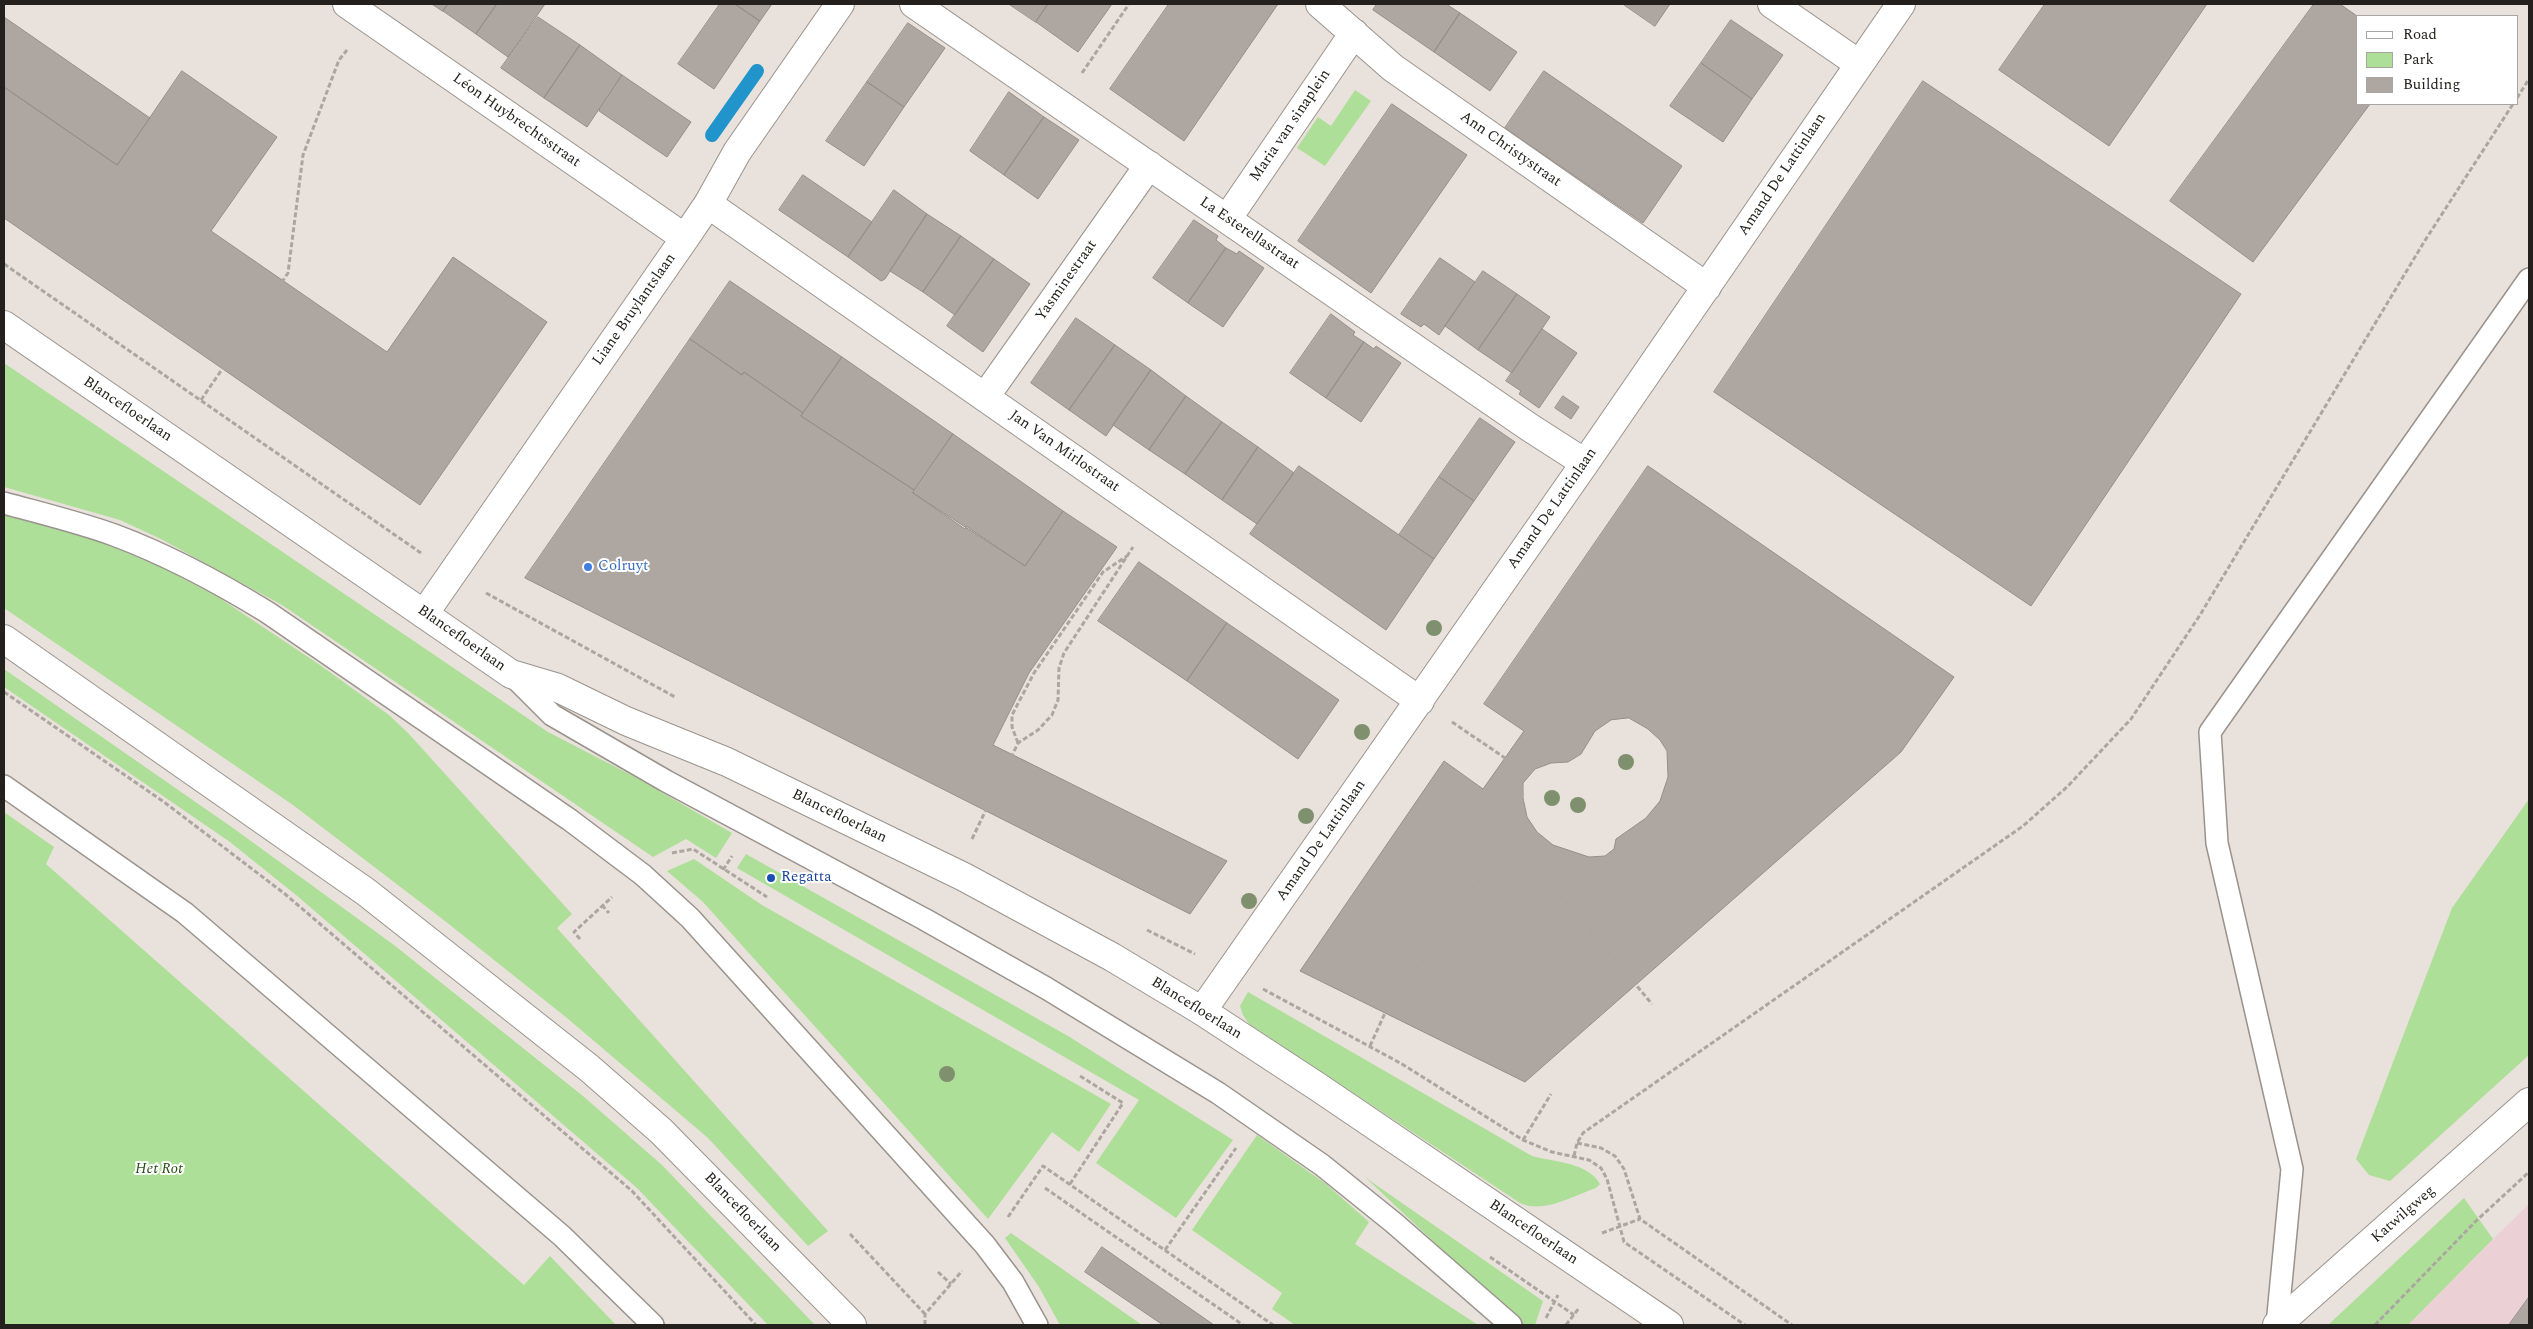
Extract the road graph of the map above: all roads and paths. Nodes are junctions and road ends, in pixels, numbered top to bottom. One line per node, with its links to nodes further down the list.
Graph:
1 (840, 4): 15 (street, Liane Bruylantslaan)
2 (914, 4): 12 (street, La Esterellastraat)
3 (1129, 4): 12 (path)
4 (1320, 4): 8 (street, Ann Christystraat)
5 (1772, 4): 9 (street)
6 (1901, 4): 9 (street, Amand De Lattinlaan)
7 (357, 11): 17 (street, Léon Huybrechtsstraat); 23 (path)
8 (1354, 33): 16 (street, Maria van sinaplein); 20 (street, Ann Christystraat)
9 (1859, 64): 20 (street, Amand De Lattinlaan)
10 (2529, 79): 11 (path)
11 (2518, 96)
12 (1060, 104): 14 (street, La Esterellastraat)
13 (2512, 105): 52 (path)
14 (1149, 165): 16 (street, La Esterellastraat); 22 (street, Yasminestraat)
15 (708, 204): 17 (street, Liane Bruylantslaan); 22 (street, Jan Van Mirlostraat)
16 (1227, 219): 24 (street, La Esterellastraat)
17 (685, 238): 28 (street, Liane Bruylantslaan)
18 (4, 264): 23 (path)
19 (2529, 279): 72 (lane)
20 (1707, 287): 24 (street, Amand De Lattinlaan)
21 (4, 325): 29 (street, Blancefloerlaan)
22 (985, 396): 26 (street, Jan Van Mirlostraat)
23 (201, 400): 28 (path)
24 (1585, 463): 33 (street, Amand De Lattinlaan)
25 (4, 503): 65 (lane)
26 (1154, 515): 27 (path); 33 (street, Jan Van Mirlostraat)
27 (1128, 556): 34 (path); 34 (path)
28 (452, 574): 29 (street, Liane Bruylantslaan)
29 (424, 614): 31 (street, Blancefloerlaan)
30 (4, 638): 64 (street, Blancefloerlaan)
31 (511, 674): 45 (street, Blancefloerlaan); 50 (lane)
32 (4, 692): 63 (path)
33 (1420, 700): 36 (path); 45 (street, Amand De Lattinlaan)
34 (1018, 742): 37 (path)
35 (4, 786): 62 (lane)
36 (1510, 836): 44 (path); 46 (path)
37 (970, 844)
38 (723, 870): 39 (path)
39 (767, 897)
40 (602, 905): 41 (path)
41 (609, 912)
42 (574, 932): 43 (path)
43 (580, 939)
44 (1652, 1004)
45 (1202, 1011): 69 (street, Blancefloerlaan)
46 (1370, 1046)
47 (1080, 1076): 55 (path)
48 (1551, 1094): 51 (path)
49 (2529, 1102): 72 (street, Katwilgweg)
50 (1256, 1119): 58 (path); 68 (lane)
51 (1523, 1140)
52 (1577, 1143): 70 (path); 71 (path)
53 (1043, 1166): 55 (path)
54 (2529, 1172): 73 (path)
55 (1070, 1184): 58 (path)
56 (1045, 1188): 66 (path)
57 (850, 1234): 61 (path)
58 (1165, 1250): 67 (path)
59 (938, 1272): 60 (path)
60 (951, 1284)
61 (925, 1314)
62 (652, 1325)
63 (756, 1325)
64 (852, 1325)
65 (1038, 1325)
66 (1244, 1325)
67 (1273, 1325)
68 (1512, 1325)
69 (1669, 1325)
70 (1745, 1325)
71 (1792, 1325)
72 (2277, 1325)
73 (2375, 1325)

